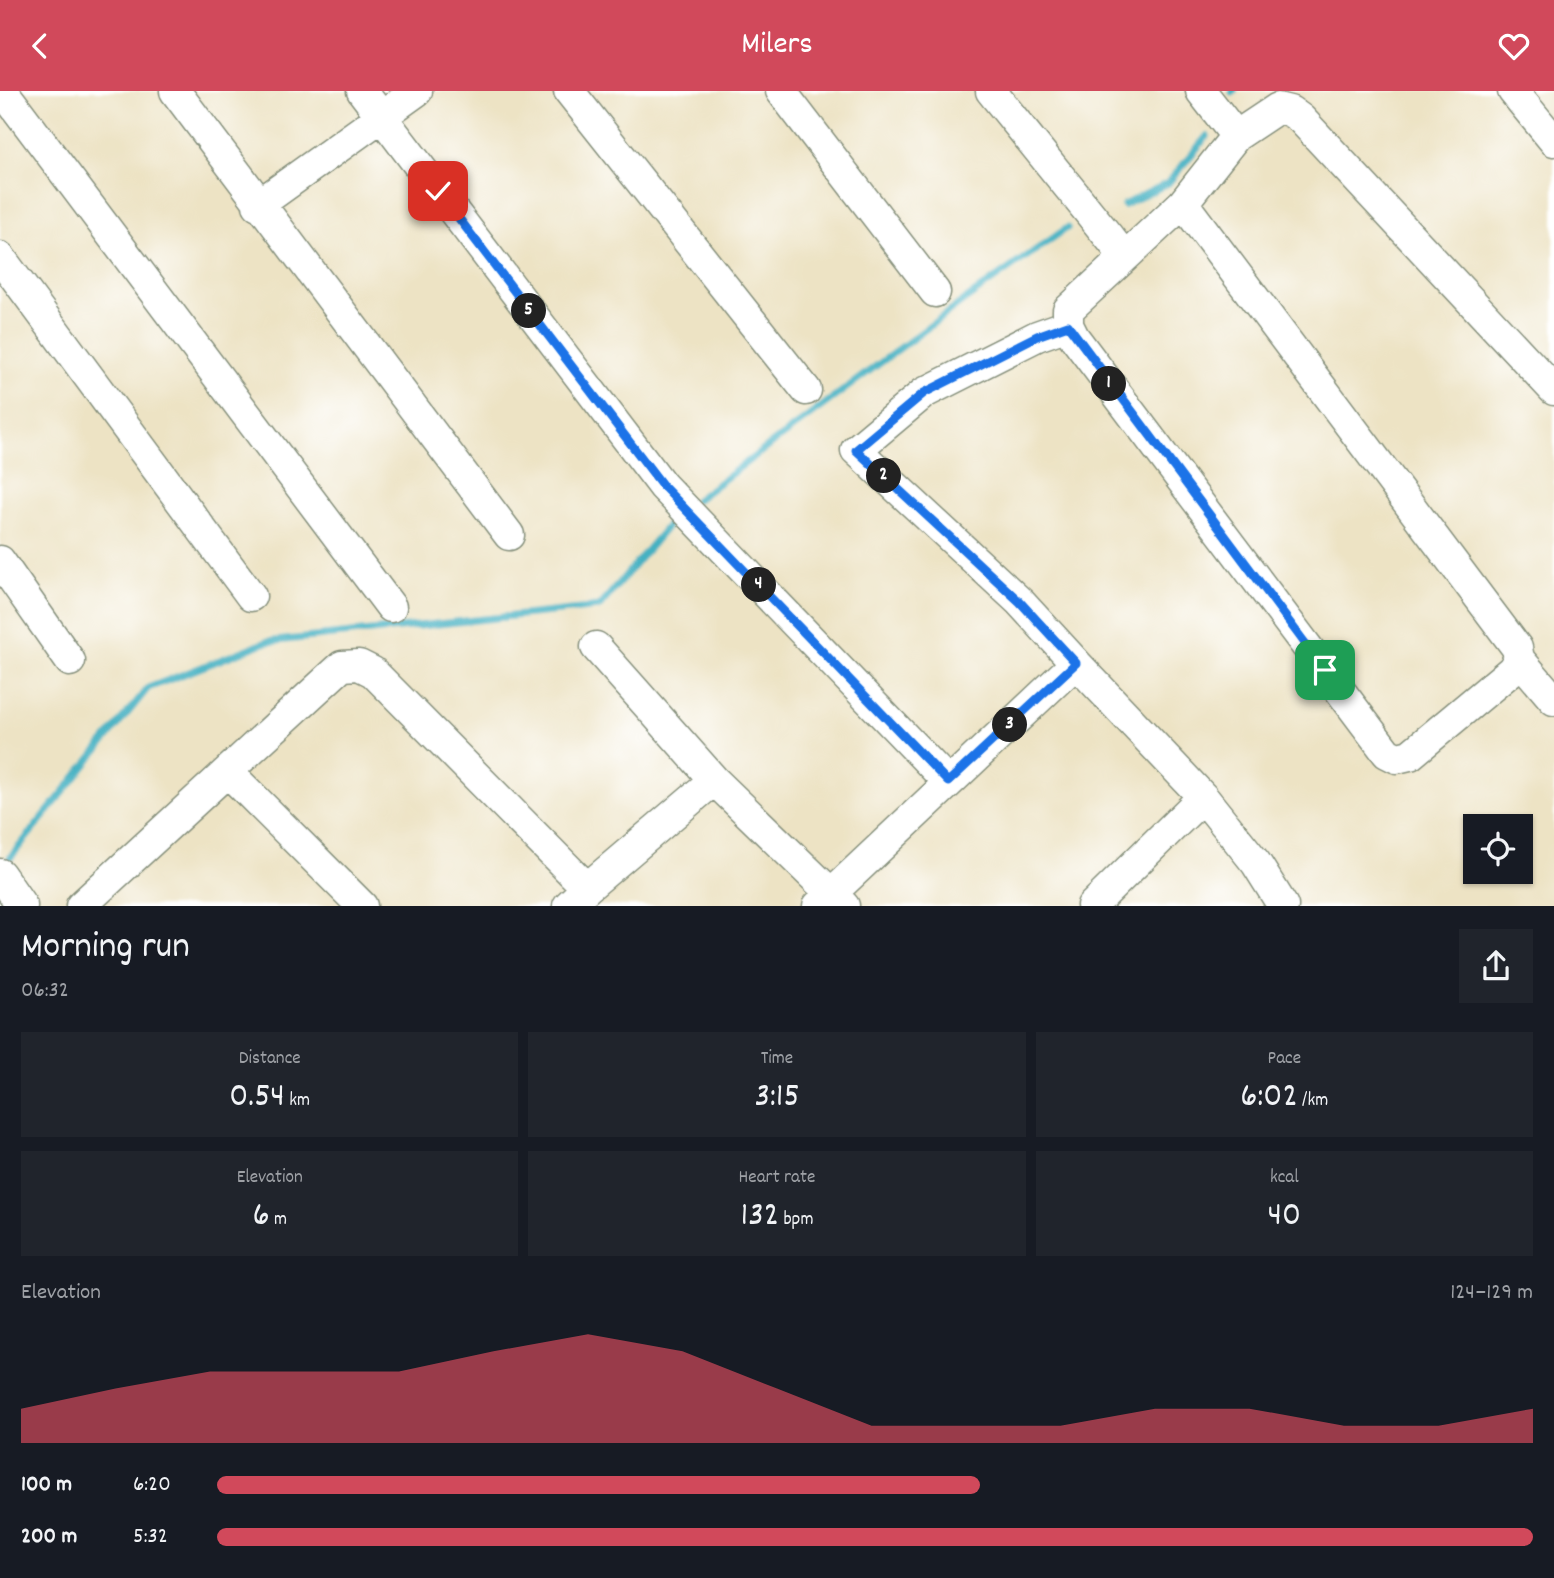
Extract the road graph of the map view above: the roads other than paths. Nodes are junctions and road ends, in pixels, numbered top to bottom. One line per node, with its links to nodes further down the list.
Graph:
1 (3, 91): 25 (street)
2 (175, 91): 15 (street)
3 (362, 91): 11 (street)
4 (417, 91): 11 (street)
5 (569, 91): 20 (street)
6 (781, 91): 18 (street)
7 (991, 91): 17 (street)
8 (1201, 91): 12 (street)
9 (1513, 91): 13 (street)
10 (1299, 101): 12 (street); 21 (street)
11 (381, 117): 15 (street); 33 (street)
12 (1236, 136): 14 (street)
13 (1554, 141)
14 (1183, 203): 17 (street); 27 (street)
15 (258, 205): 22 (street)
16 (0, 257): 24 (street)
17 (1125, 257): 19 (street)
18 (935, 292)
19 (1068, 325): 27 (street); 29 (street)
20 (806, 390)
21 (1554, 390)
22 (509, 535)
23 (0, 561): 28 (street)
24 (251, 596)
25 (391, 607)
26 (596, 647): 32 (street)
27 (1519, 659): 30 (street)
28 (70, 661)
29 (1076, 663): 33 (street); 34 (street)
30 (1554, 700)
31 (228, 772): 36 (street); 39 (street); 40 (street)
32 (714, 780): 36 (street); 37 (street)
33 (948, 782): 37 (street)
34 (1203, 796): 41 (street); 42 (street)
35 (0, 874): 38 (street)
36 (578, 897)
37 (831, 902)
38 (22, 906)
39 (81, 906)
40 (362, 906)
41 (1093, 906)
42 (1283, 906)

